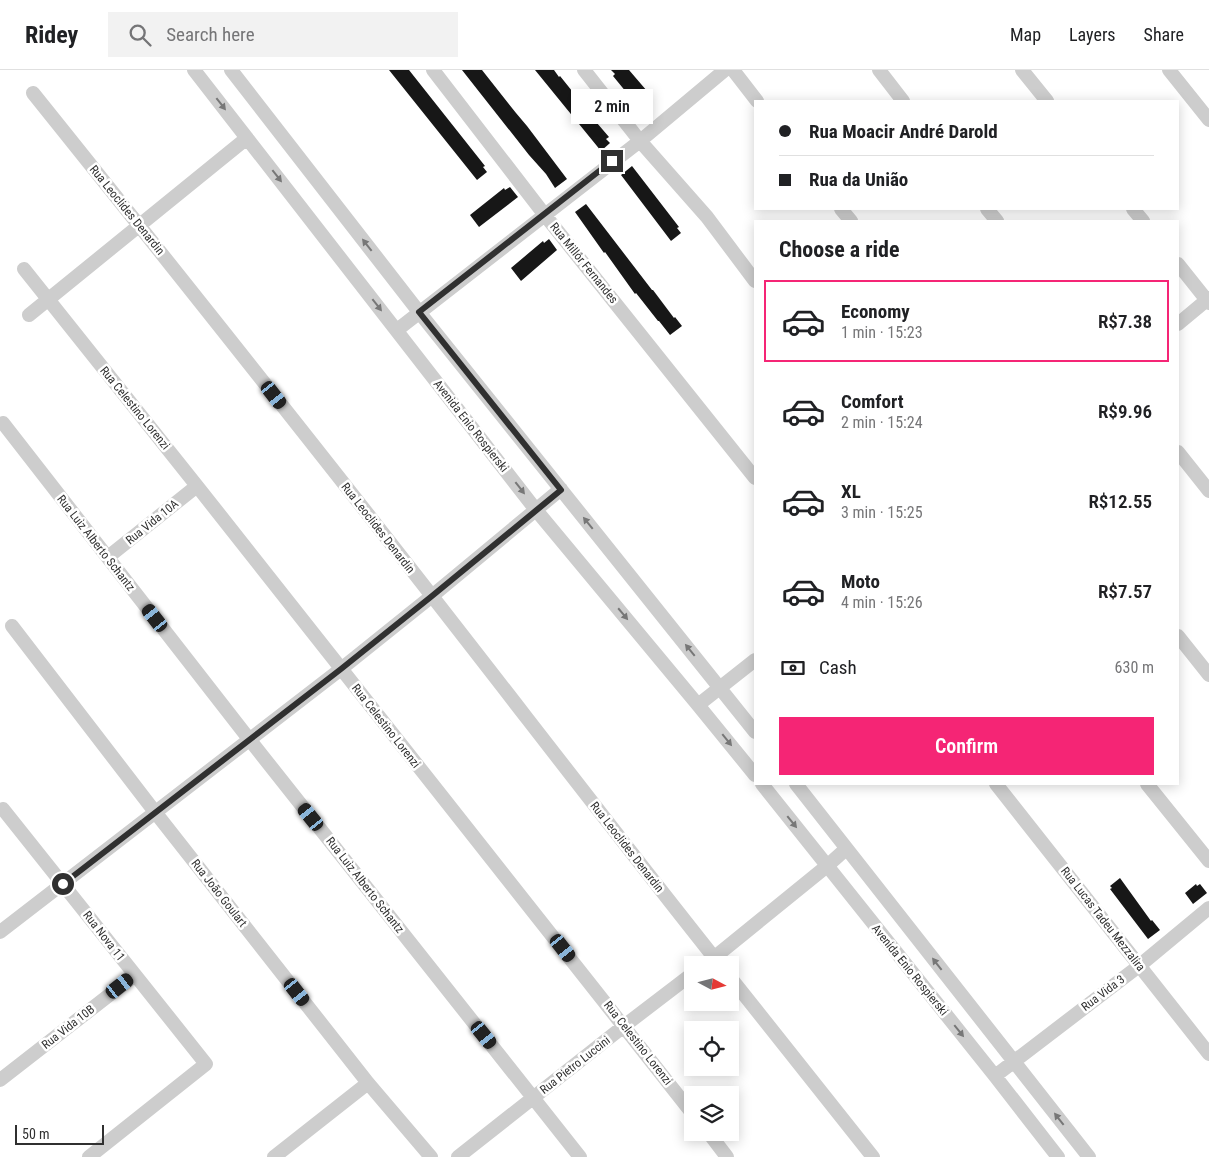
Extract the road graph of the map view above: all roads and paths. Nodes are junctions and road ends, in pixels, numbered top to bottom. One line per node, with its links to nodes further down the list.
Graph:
1 (194, 70): 15 (street, Avenida Enio Rospierski, one-way to 15)
2 (231, 70): 30 (street, one-way to 2)
3 (433, 70): 20 (street, Rua Millôr Fernandes)
4 (584, 70): 16 (street)
5 (725, 70): 16 (street)
6 (733, 70): 11 (street)
7 (879, 70): 12 (street)
8 (1022, 70): 13 (street)
9 (1169, 70): 14 (street)
10 (34, 93): 24 (street, Rua Leoclides Denardin)
11 (756, 100)
12 (902, 100)
13 (1046, 100)
14 (1209, 120)
15 (248, 138): 24 (street); 33 (street, Avenida Enio Rospierski, one-way to 33)
16 (640, 140): 20 (street); 27 (street)
17 (842, 210): 21 (street)
18 (988, 210): 22 (street)
19 (1134, 210): 23 (street)
20 (544, 214): 30 (street); 36 (street, Rua Millôr Fernandes)
21 (850, 220)
22 (996, 220)
23 (1142, 220)
24 (139, 225): 28 (street); 42 (street, Rua Leoclides Denardin)
25 (1179, 265): 29 (street)
26 (24, 269): 28 (street, Rua Celestino Lorenzi)
27 (754, 280)
28 (48, 299): 31 (street); 37 (street, Rua Celestino Lorenzi)
29 (1208, 300): 32 (street)
30 (419, 312): 33 (street); 38 (street)
31 (29, 315)
32 (1179, 323)
33 (396, 330): 40 (street, Avenida Enio Rospierski, one-way to 40)
34 (3, 423): 41 (street, Rua Luiz Alberto Schantz)
35 (1179, 453): 39 (street)
36 (754, 477)
37 (197, 486): 41 (street, Rua Vida 10A); 46 (street, Rua Celestino Lorenzi)
38 (561, 490): 40 (street); 48 (street, one-way to 38)
39 (1209, 492)
40 (536, 510): 42 (street); 49 (street, Avenida Enio Rospierski, one-way to 49)
41 (108, 557): 51 (street, Rua Luiz Alberto Schantz)
42 (432, 596): 46 (street); 65 (street, Rua Leoclides Denardin)
43 (12, 626): 58 (street, Rua João Goulart)
44 (1179, 637): 47 (street)
45 (754, 661): 48 (street)
46 (341, 669): 51 (street); 71 (street, Rua Celestino Lorenzi)
47 (1209, 675)
48 (721, 688): 49 (street); 50 (street)
49 (698, 705): 52 (street, Avenida Enio Rospierski, one-way to 52)
50 (754, 731)
51 (250, 739): 58 (street); 77 (street, Rua Luiz Alberto Schantz)
52 (754, 775)
53 (763, 785): 61 (street, Avenida Enio Rospierski, one-way to 61)
54 (797, 785): 59 (street, Avenida Enio Rospierski)
55 (997, 785): 67 (street, Rua Lucas Tadeu Mezzalira)
56 (1148, 785): 60 (street)
57 (3, 809): 62 (street, Rua Nova 11)
58 (155, 812): 62 (street); 76 (street, Rua João Goulart)
59 (846, 849): 61 (street); 73 (street, Avenida Enio Rospierski, one-way to 59)
60 (1209, 861)
61 (827, 866): 66 (street); 74 (street, Avenida Enio Rospierski, one-way to 74)
62 (63, 884): 64 (street); 68 (street, Rua Nova 11)
63 (1209, 908): 67 (street, Rua Vida 3)
64 (0, 932)
65 (708, 956)
66 (721, 956)
67 (1139, 966): 72 (street, Rua Lucas Tadeu Mezzalira); 73 (street, Rua Vida 3)
68 (135, 975): 75 (street, Rua Vida 10B); 80 (street, Rua Nova 11)
69 (684, 980): 71 (street, Rua Pietro Luccini)
70 (739, 988): 86 (street)
71 (624, 1026): 77 (street, Rua Pietro Luccini); 78 (street, Rua Celestino Lorenzi)
72 (1209, 1054)
73 (1014, 1061): 74 (street, Rua Vida 3); 88 (street, Avenida Enio Rospierski, one-way to 73)
74 (995, 1076): 87 (street, Avenida Enio Rospierski)
75 (0, 1080)
76 (368, 1083): 81 (street); 82 (street, Rua João Goulart)
77 (534, 1097): 83 (street, Rua Pietro Luccini); 84 (street, Rua Luiz Alberto Schantz)
78 (684, 1102)
79 (715, 1141): 85 (street)
80 (89, 1157)
81 (274, 1157)
82 (431, 1157)
83 (458, 1157)
84 (580, 1157)
85 (728, 1157)
86 (873, 1157)
87 (1058, 1157)
88 (1089, 1157)

